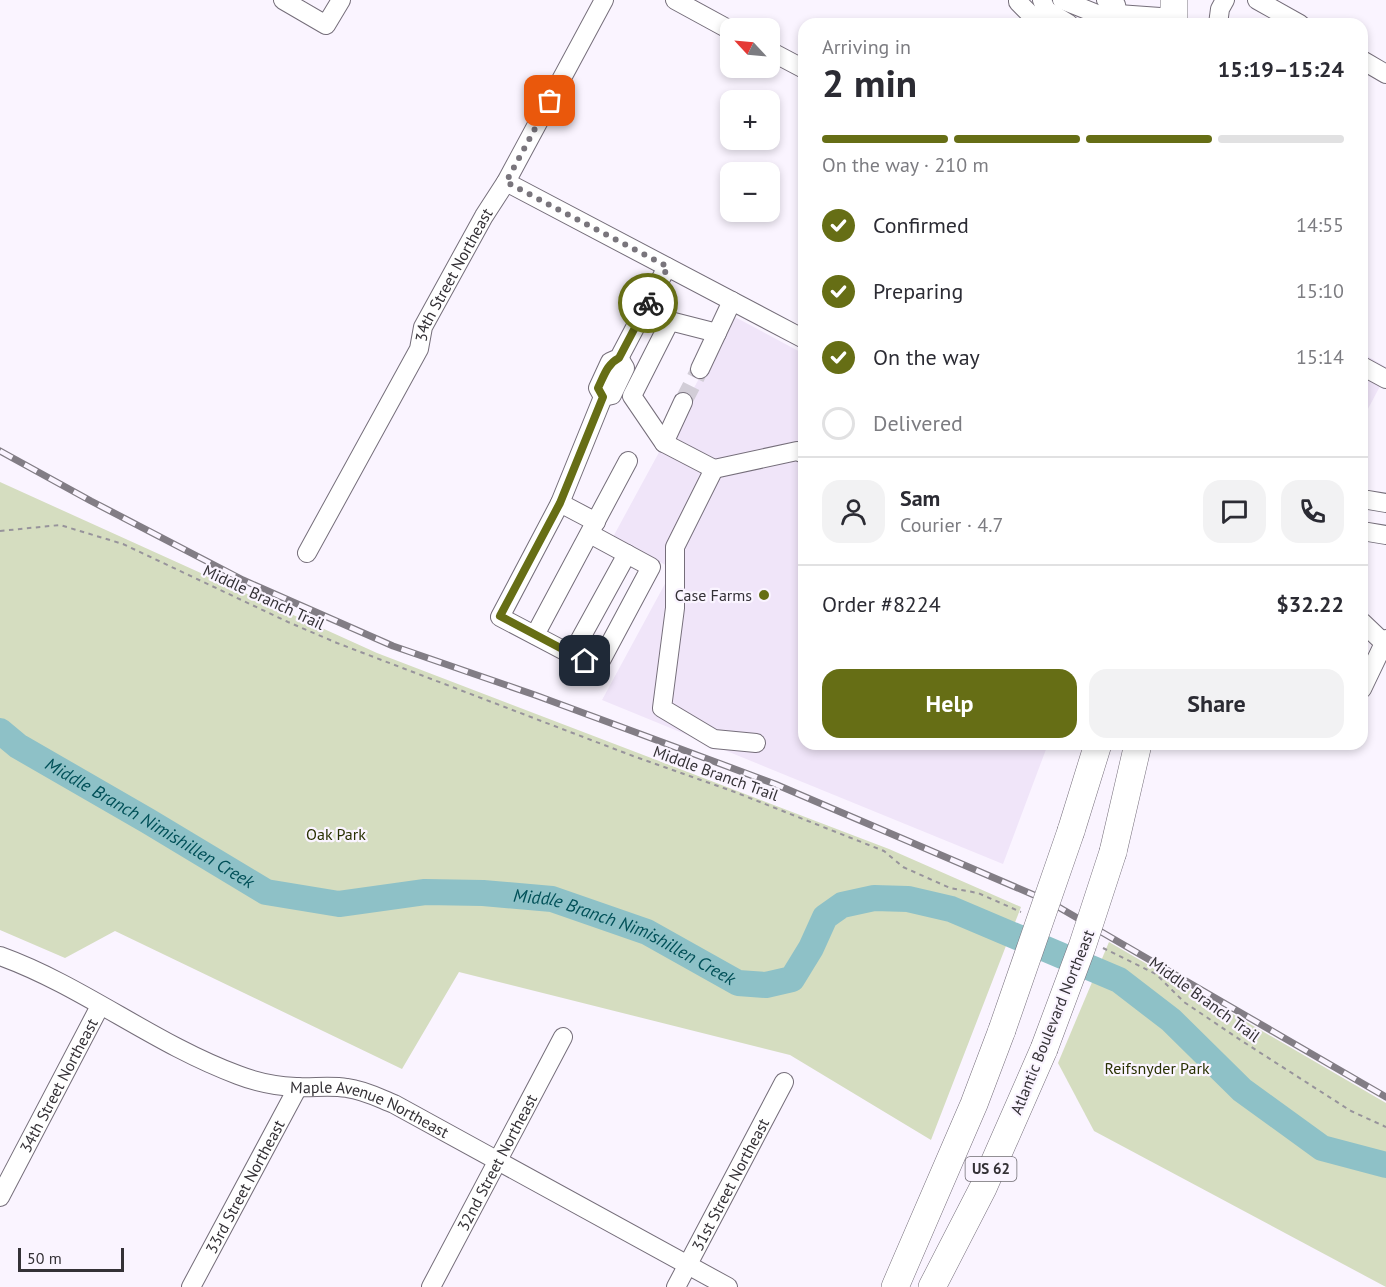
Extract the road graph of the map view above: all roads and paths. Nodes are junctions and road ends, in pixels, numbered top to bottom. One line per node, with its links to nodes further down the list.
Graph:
1 (283, 0): 2 (street)
2 (341, 0)
3 (604, 0): 24 (street, 34th Street Northeast)
4 (676, 0): 19 (street)
5 (1018, 0): 12 (street)
6 (1042, 0): 13 (street)
7 (1062, 0): 14 (street)
8 (1106, 0): 15 (street)
9 (1225, 0): 17 (street)
10 (1257, 0): 18 (street)
11 (1173, 9): 16 (street)
12 (1034, 18)
13 (1059, 18)
14 (1112, 18)
15 (1117, 18)
16 (1127, 18)
17 (1219, 18)
18 (1289, 18)
19 (720, 24)
20 (780, 56): 22 (street)
21 (1368, 64): 23 (street)
22 (798, 66)
23 (1386, 74)
24 (506, 182): 25 (street); 42 (street, 34th Street Northeast)
25 (668, 267): 26 (street); 36 (street)
26 (732, 301): 27 (street); 28 (street)
27 (717, 333): 29 (street); 31 (street)
28 (798, 336)
29 (700, 369)
30 (683, 402): 31 (street)
31 (664, 442): 34 (street)
32 (798, 449): 34 (street)
33 (628, 461): 38 (street)
34 (714, 469): 49 (street)
35 (1368, 500): 37 (street)
36 (560, 503): 38 (street); 45 (street)
37 (1386, 503)
38 (593, 528): 43 (street); 45 (street)
39 (0, 531): 52 (path, Middle Branch Trail)
40 (1368, 532): 41 (street)
41 (1386, 535)
42 (307, 553)
43 (627, 554): 47 (street); 47 (street)
44 (1368, 627): 46 (street)
45 (535, 635): 47 (street)
46 (1385, 641): 48 (street)
47 (572, 654)
48 (1368, 676)
49 (756, 743)
50 (1096, 750): 67 (highway, US 62, bridge)
51 (1137, 750): 68 (highway, Atlantic Boulevard Northeast / US 62, bridge)
52 (1022, 913)
53 (1099, 946): 59 (path, Middle Branch Trail)
54 (0, 956): 55 (street, Maple Avenue Northeast)
55 (100, 1006): 58 (street, Maple Avenue Northeast); 61 (street, 34th Street Northeast)
56 (563, 1037): 60 (street, 32nd Street Northeast)
57 (784, 1082): 62 (street, 31st Street Northeast)
58 (298, 1087): 60 (street, Maple Avenue Northeast); 63 (street, 33rd Street Northeast)
59 (1386, 1127)
60 (498, 1161): 62 (street, Maple Avenue Northeast); 64 (street, 32nd Street Northeast)
61 (0, 1197)
62 (688, 1265): 65 (street, 31st Street Northeast); 66 (street, Maple Avenue Northeast)
63 (191, 1287)
64 (431, 1287)
65 (676, 1287)
66 (728, 1287)
67 (895, 1287)
68 (932, 1287)

